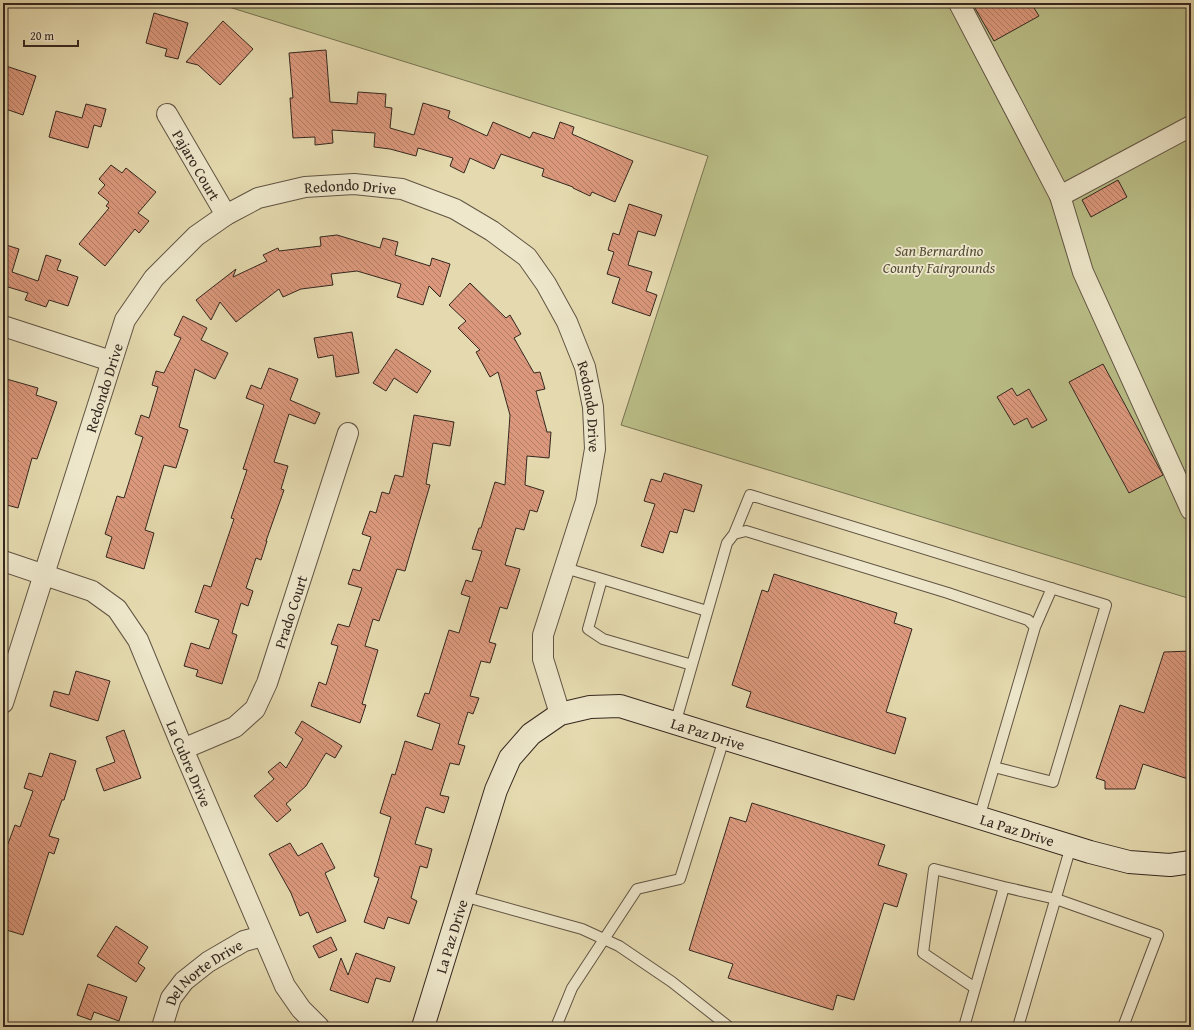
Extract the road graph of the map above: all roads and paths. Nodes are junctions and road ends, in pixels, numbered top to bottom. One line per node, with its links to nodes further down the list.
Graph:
1 (960, 3): 4 (street)
2 (167, 114): 5 (street, Pajaro Court)
3 (1191, 126): 4 (street)
4 (1060, 196): 9 (street)
5 (226, 215): 7 (street, Redondo Drive); 12 (street, Redondo Drive)
6 (3, 326): 7 (street)
7 (111, 360): 13 (street, Redondo Drive)
8 (348, 433): 23 (street, Prado Court)
9 (1191, 510)
10 (734, 534): 15 (lane); 16 (lane); 17 (lane)
11 (3, 561): 13 (street, La Cubre Drive)
12 (565, 568): 14 (lane); 20 (street, Redondo Drive)
13 (44, 575): 19 (street, Redondo Drive); 23 (street, La Cubre Drive)
14 (602, 579): 16 (lane); 18 (lane)
15 (1052, 588): 17 (lane); 24 (lane)
16 (707, 611): 18 (lane)
17 (1035, 628): 24 (lane)
18 (692, 665): 21 (lane)
19 (3, 703)
20 (560, 714): 21 (street, La Paz Drive); 29 (street, La Paz Drive)
21 (675, 724): 22 (street, La Paz Drive)
22 (724, 738): 25 (street, La Paz Drive); 32 (lane)
23 (183, 749): 31 (street, La Cubre Drive)
24 (994, 767): 25 (lane)
25 (979, 818): 26 (street, La Paz Drive)
26 (1071, 846): 27 (street, La Paz Drive); 30 (lane)
27 (1191, 862)
28 (1004, 887): 30 (lane); 33 (lane); 33 (lane)
29 (463, 896): 32 (lane); 36 (street, La Paz Drive)
30 (1056, 899): 40 (lane); 41 (lane)
31 (263, 936): 34 (street, Del Norte Drive); 35 (street, La Cubre Drive)
32 (605, 940): 37 (lane); 38 (lane)
33 (975, 988): 39 (lane)
34 (162, 1027)
35 (320, 1027)
36 (424, 1027)
37 (556, 1027)
38 (729, 1027)
39 (964, 1027)
40 (1018, 1027)
41 (1123, 1027)

